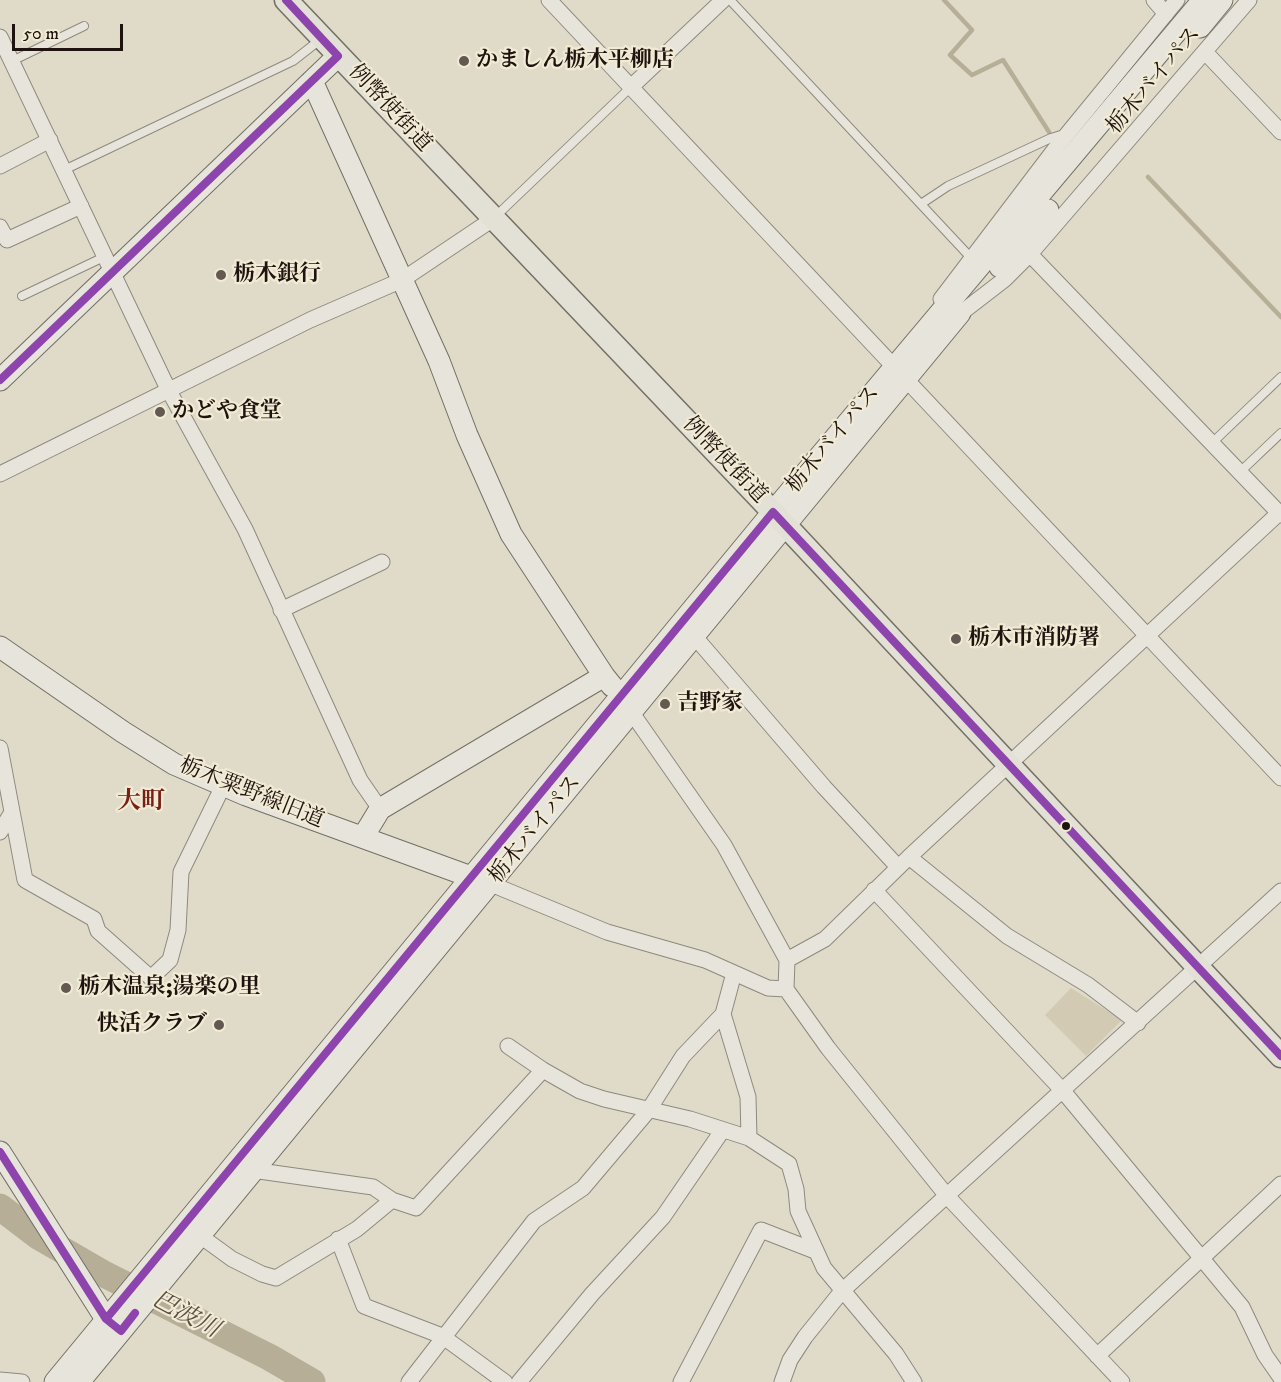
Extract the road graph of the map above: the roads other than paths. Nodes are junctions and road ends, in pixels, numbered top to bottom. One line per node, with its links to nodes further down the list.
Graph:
1 (286, 0): 13 (main road, 例幣使街道)
2 (549, 0): 18 (street)
3 (723, 0): 18 (street)
4 (730, 0): 24 (lane)
5 (1154, 0): 10 (street)
6 (1177, 0): 10 (street)
7 (1203, 0): 29 (main road, 栃木バイパス)
8 (1222, 0): 28 (main road, 栃木バイパス)
9 (1249, 0): 14 (street)
10 (1170, 18): 20 (street)
11 (84, 26): 16 (lane)
12 (0, 37): 16 (street)
13 (322, 38): 15 (main road, 例幣使街道); 23 (lane)
14 (1201, 48): 19 (street); 28 (street)
15 (338, 56): 17 (main road); 26 (main road, 例幣使街道)
16 (7, 58): 21 (street)
17 (312, 81): 30 (main road); 31 (main road)
18 (631, 87): 26 (lane); 33 (street)
19 (1281, 132)
20 (1068, 133): 24 (lane); 29 (street)
21 (50, 140): 22 (street); 23 (street)
22 (0, 166)
23 (64, 170): 25 (street)
24 (921, 204): 29 (lane)
25 (81, 206): 27 (street); 30 (street)
26 (493, 219): 31 (street); 42 (main road, 例幣使街道)
27 (0, 227)
28 (1025, 249): 33 (main road, 栃木バイパス); 38 (street)
29 (976, 263): 33 (main road, 栃木バイパス)
30 (109, 264): 32 (lane); 35 (main road); 36 (street)
31 (402, 280): 36 (street); 48 (main road)
32 (22, 296)
33 (900, 374): 42 (main road, 栃木バイパス); 45 (street)
34 (1281, 377): 38 (lane)
35 (0, 380)
36 (169, 391): 40 (street); 44 (street)
37 (1281, 433): 39 (lane)
38 (1212, 443): 39 (street)
39 (1240, 472): 41 (street)
40 (0, 474)
41 (1280, 514): 45 (street)
42 (779, 519): 46 (main road, 栃木バイパス); 49 (main road, 栃木バイパス); 51 (main road, 例幣使街道)
43 (382, 562): 44 (street)
44 (281, 609): 54 (street)
45 (1147, 636): 51 (street); 52 (street)
46 (694, 637): 49 (main road, 栃木バイパス); 58 (street)
47 (0, 647): 53 (main road, 栃木粟野線旧道)
48 (604, 676): 49 (main road); 54 (main road)
49 (627, 705): 59 (main road, 栃木バイパス); 62 (street)
50 (0, 748): 55 (street)
51 (1008, 765): 58 (street); 63 (main road, 例幣使街道)
52 (1281, 778)
53 (223, 786): 55 (street); 57 (main road, 栃木粟野線旧道)
54 (380, 809): 57 (main road)
55 (12, 812): 56 (street)
56 (0, 832)
57 (363, 837): 59 (main road, 栃木粟野線旧道)
58 (904, 862): 60 (street); 67 (street)
59 (482, 881): 64 (street); 76 (main road, 栃木バイパス); 84 (main road, 栃木バイパス)
60 (874, 890): 62 (street); 71 (street)
61 (1281, 891): 63 (street)
62 (787, 960): 65 (street)
63 (1199, 968): 67 (street); 69 (main road, 例幣使街道)
64 (734, 973): 65 (street); 66 (street)
65 (786, 989): 78 (street)
66 (723, 1014): 72 (street); 74 (street)
67 (1138, 1023): 71 (street)
68 (508, 1046): 70 (street)
69 (1281, 1056)
70 (543, 1071): 72 (street); 79 (street)
71 (1063, 1091): 78 (street); 83 (street)
72 (648, 1110): 73 (street); 87 (street)
73 (722, 1131): 74 (street); 96 (street)
74 (749, 1138): 82 (street)
75 (0, 1152): 86 (main road)
76 (252, 1170): 79 (street); 80 (main road, 栃木バイパス)
77 (1281, 1184): 83 (street)
78 (947, 1196): 85 (street); 88 (street)
79 (392, 1200): 81 (street)
80 (199, 1235): 81 (street); 84 (main road, 栃木バイパス)
81 (338, 1239): 87 (street)
82 (814, 1251): 85 (street); 97 (street)
83 (1201, 1259): 88 (street); 89 (street)
84 (153, 1277): 86 (main road, 栃木バイパス)
85 (842, 1291): 98 (street); 99 (street)
86 (119, 1318): 92 (main road, 栃木バイパス); 93 (main road, 栃木バイパス)
87 (442, 1336): 94 (street); 95 (street)
88 (1097, 1356): 100 (street)
89 (1281, 1378)
90 (0, 1380): 91 (street)
91 (22, 1382)
92 (55, 1382)
93 (79, 1382)
94 (409, 1382)
95 (505, 1382)
96 (519, 1382)
97 (681, 1382)
98 (782, 1382)
99 (914, 1382)
100 (1122, 1382)

